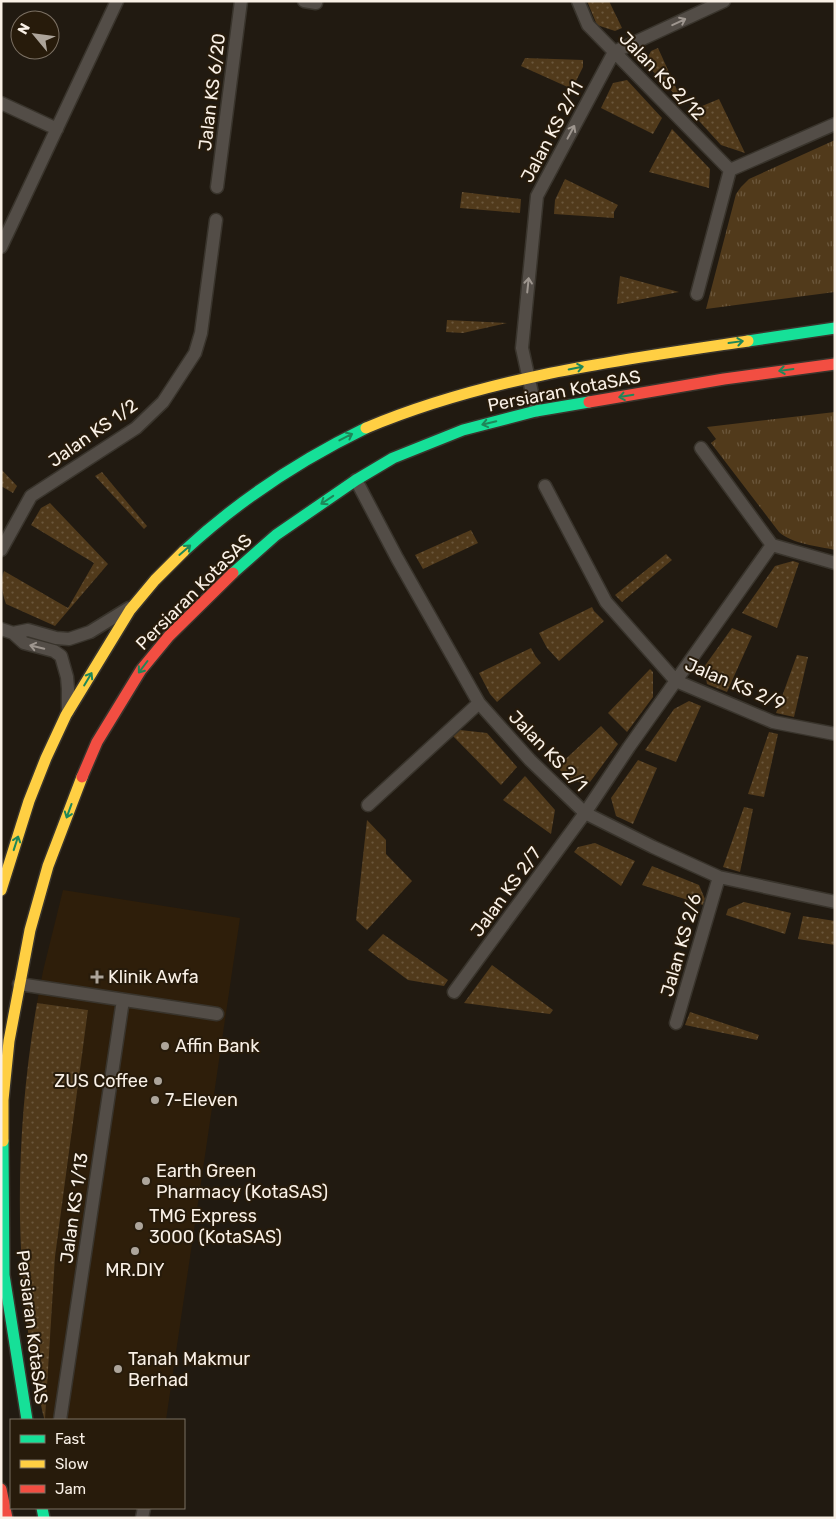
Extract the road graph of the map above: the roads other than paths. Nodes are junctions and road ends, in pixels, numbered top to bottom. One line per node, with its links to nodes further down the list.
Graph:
1 (118, 1): 8 (street)
2 (241, 1): 10 (street, Jalan KS 6/20)
3 (578, 1): 5 (street, Jalan KS 2/12)
4 (724, 1): 5 (street, one-way to 4)
5 (614, 52): 9 (street, Jalan KS 2/12); 16 (street, Jalan KS 2/11, one-way to 5)
6 (1, 103): 8 (street)
7 (835, 124): 9 (street)
8 (57, 129): 12 (street)
9 (730, 170): 13 (street)
10 (217, 187)
11 (216, 220): 22 (street, Jalan KS 1/2)
12 (1, 247)
13 (697, 294)
14 (835, 328): 16 (main road, Persiaran KotaSAS, one-way to 14)
15 (835, 364): 17 (main road, Persiaran KotaSAS, one-way to 17)
16 (528, 377): 17 (street, Jalan KS 2/11); 24 (main road, Persiaran KotaSAS, one-way to 16)
17 (536, 411): 19 (main road, Persiaran KotaSAS, one-way to 19)
18 (701, 448): 21 (street)
19 (356, 480): 27 (street, Jalan KS 2/1); 35 (main road, Persiaran KotaSAS, one-way to 35)
20 (545, 486): 26 (street, Jalan KS 2/9)
21 (772, 546): 23 (street); 26 (street, Jalan KS 2/7)
22 (1, 550)
23 (835, 563)
24 (133, 605): 25 (street); 28 (main road, Persiaran KotaSAS, one-way to 24)
25 (7, 631): 28 (street, one-way to 25)
26 (676, 681): 29 (street, Jalan KS 2/9); 31 (street, Jalan KS 2/7)
27 (479, 703): 30 (street); 31 (street, Jalan KS 2/1)
28 (68, 713): 33 (main road, Persiaran KotaSAS, one-way to 28)
29 (835, 734)
30 (368, 805)
31 (585, 813): 32 (street, Jalan KS 2/1); 36 (street, Jalan KS 2/7)
32 (719, 876): 34 (street, Jalan KS 2/1); 39 (street, Jalan KS 2/6)
33 (1, 890)
34 (835, 902)
35 (19, 984): 37 (street); 40 (main road, Persiaran KotaSAS)
36 (454, 992)
37 (123, 1000): 38 (street); 41 (street, Jalan KS 1/13)
38 (217, 1014)
39 (676, 1023)
40 (27, 1419)
41 (60, 1419)
42 (1, 1489): 43 (main road)
43 (7, 1518)

